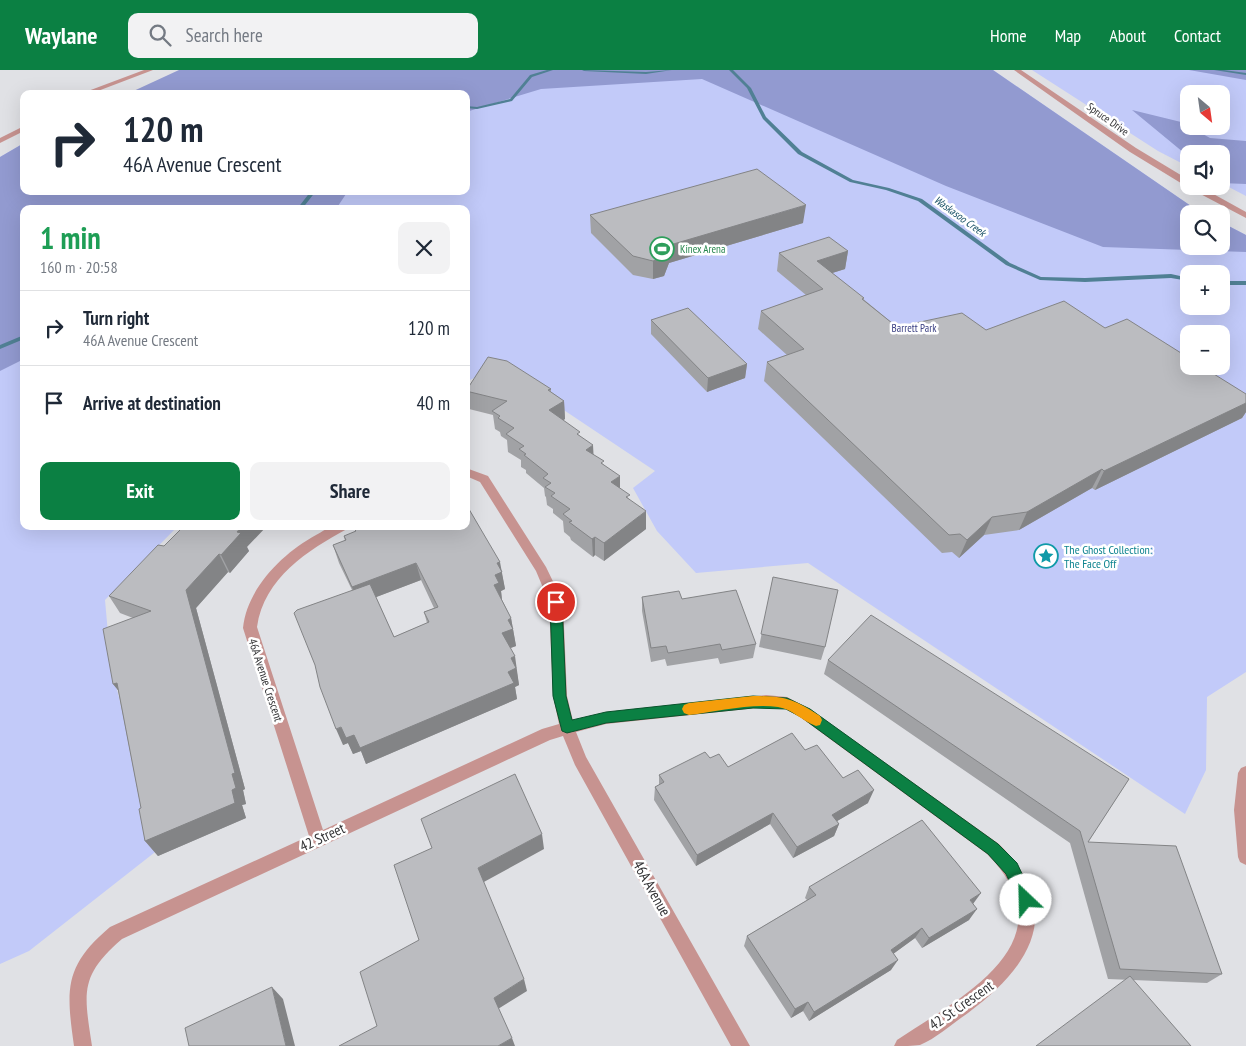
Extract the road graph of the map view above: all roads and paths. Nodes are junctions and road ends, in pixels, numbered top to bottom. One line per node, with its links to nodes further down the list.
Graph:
1 (150, 70): 3 (street)
2 (1017, 70): 6 (street, Spruce Drive)
3 (94, 90)
4 (20, 130): 5 (street)
5 (0, 142)
6 (1180, 179)
7 (1209, 195): 8 (street)
8 (1246, 215)
9 (470, 473): 11 (street)
10 (335, 530): 13 (street, 46A Avenue Crescent)
11 (567, 727): 13 (street, 42 Street); 16 (street, 46A Avenue); 17 (street, 42 St Crescent)
12 (1246, 773): 14 (street)
13 (318, 839): 15 (street, 42 Street)
14 (1246, 857)
15 (84, 1046)
16 (741, 1046)
17 (903, 1046)

